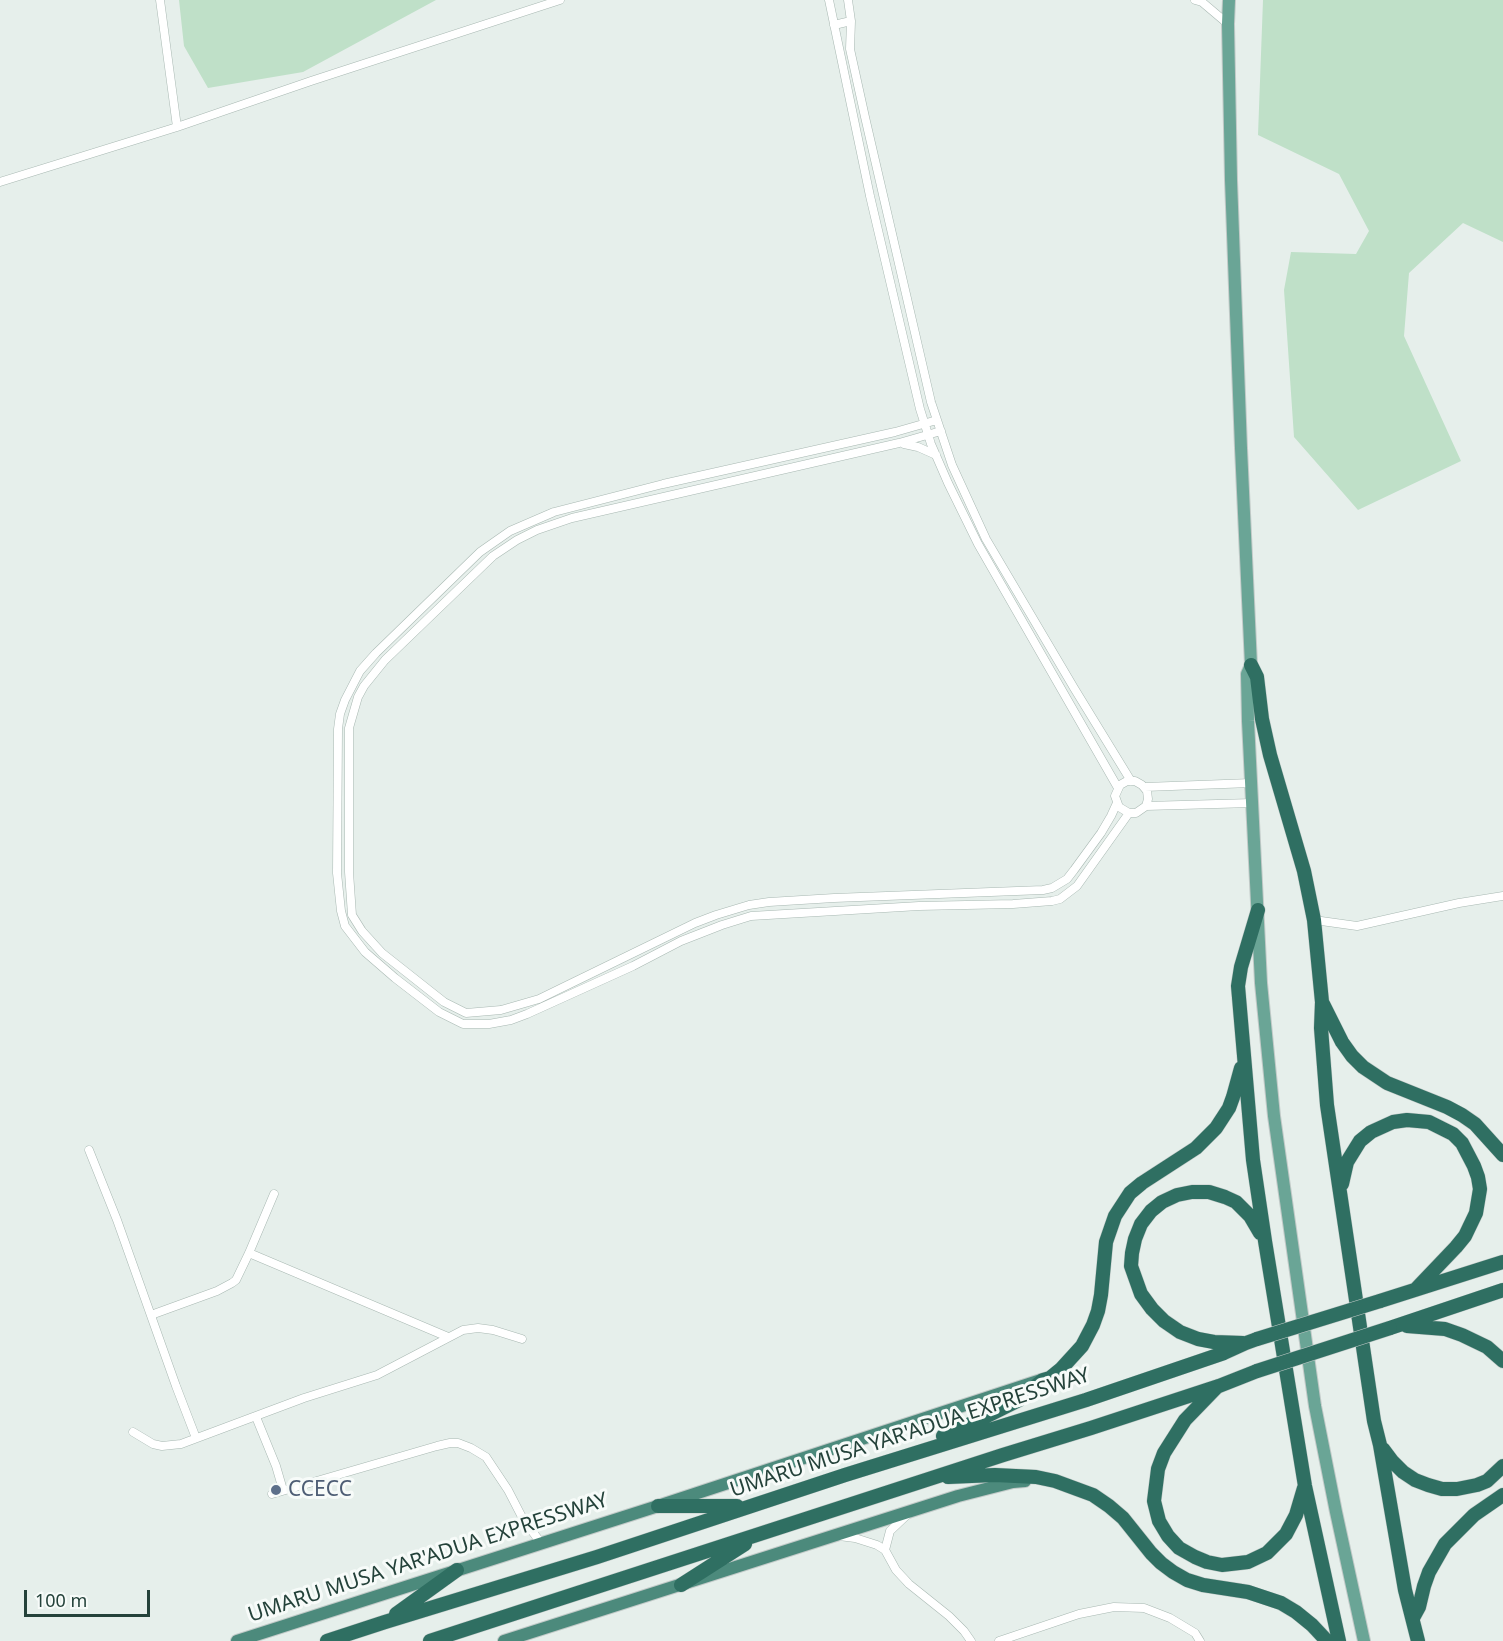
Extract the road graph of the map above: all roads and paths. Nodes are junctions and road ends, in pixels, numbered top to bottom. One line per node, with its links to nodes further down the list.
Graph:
1 (160, 0): 10 (street)
2 (560, 0): 10 (street)
3 (829, 0): 9 (street)
4 (848, 0): 7 (street)
5 (1229, 0): 8 (main road)
6 (1200, 1): 8 (street)
7 (851, 21): 9 (street); 13 (street)
8 (1228, 24): 20 (main road)
9 (834, 25): 12 (street)
10 (177, 127): 11 (street)
11 (0, 182)
12 (920, 408): 14 (street); 15 (street)
13 (937, 420): 14 (street); 16 (street)
14 (925, 423): 15 (street); 17 (street)
15 (905, 429): 42 (street)
16 (941, 431): 17 (street); 21 (street)
17 (929, 435): 18 (street); 19 (street)
18 (899, 443): 19 (street); 41 (street)
19 (936, 455): 22 (street)
20 (1251, 664): 24 (main road); 39 (highway)
21 (1074, 688): 22 (street); 23 (street)
22 (1065, 694): 25 (street)
23 (1131, 781): 25 (street); 26 (street)
24 (1251, 783): 26 (street); 27 (main road)
25 (1118, 788): 28 (street)
26 (1145, 788): 29 (street)
27 (1252, 803): 29 (street); 38 (main road)
28 (1117, 804): 30 (street); 31 (street)
29 (1146, 806): 30 (street)
30 (1129, 813): 35 (street)
31 (1012, 891): 32 (street); 35 (street)
32 (920, 894): 34 (street); 36 (street)
33 (1503, 896): 39 (street)
34 (834, 898): 37 (street); 41 (street)
35 (1013, 904): 36 (street)
36 (919, 906): 37 (street)
37 (833, 910): 42 (street)
38 (1258, 910): 43 (highway); 94 (main road)
39 (1314, 920): 40 (highway)
40 (1322, 1002): 45 (highway); 46 (highway)
41 (487, 1012): 42 (street)
42 (489, 1024)
43 (1244, 1057): 48 (highway); 59 (highway)
44 (89, 1150): 53 (street)
45 (1503, 1155)
46 (1340, 1192): 51 (highway); 64 (highway)
47 (274, 1194): 49 (street)
48 (1264, 1241): 57 (highway); 69 (highway)
49 (249, 1254): 53 (street); 55 (street)
50 (1503, 1262): 51 (highway, UMARU MUSA YAR'ADUA EXPRESSWAY)
51 (1415, 1290): 57 (highway, UMARU MUSA YAR'ADUA EXPRESSWAY, bridge)
52 (1503, 1290): 54 (highway)
53 (151, 1315): 63 (street)
54 (1394, 1327): 58 (highway); 60 (highway, bridge)
55 (448, 1337): 56 (street); 61 (street)
56 (522, 1339)
57 (1251, 1341): 65 (highway, UMARU MUSA YAR'ADUA EXPRESSWAY)
58 (1503, 1360)
59 (1043, 1380): 65 (highway); 73 (highway, UMARU MUSA YAR'ADUA EXPRESSWAY)
60 (1219, 1386): 67 (highway); 69 (highway)
61 (256, 1417): 63 (street); 70 (street)
62 (133, 1432): 63 (street)
63 (196, 1438)
64 (1380, 1446): 66 (highway); 82 (highway)
65 (919, 1452): 74 (highway, UMARU MUSA YAR'ADUA EXPRESSWAY)
66 (1503, 1467)
67 (934, 1477): 68 (highway); 76 (highway)
68 (1055, 1481): 75 (highway); 92 (highway)
69 (1305, 1486): 93 (highway)
70 (283, 1490): 71 (street); 78 (street)
71 (272, 1494)
72 (1503, 1496): 82 (highway)
73 (658, 1506): 74 (highway); 78 (highway, UMARU MUSA YAR'ADUA EXPRESSWAY)
74 (748, 1506): 83 (highway, UMARU MUSA YAR'ADUA EXPRESSWAY)
75 (912, 1510): 77 (highway); 79 (street)
76 (764, 1532): 81 (highway); 87 (highway)
77 (834, 1536): 79 (street); 81 (highway)
78 (541, 1543): 80 (highway, UMARU MUSA YAR'ADUA EXPRESSWAY)
79 (885, 1550): 89 (street)
80 (457, 1570): 83 (highway); 85 (highway, UMARU MUSA YAR'ADUA EXPRESSWAY)
81 (681, 1585): 84 (highway)
82 (1413, 1618): 95 (highway)
83 (385, 1622): 86 (highway, UMARU MUSA YAR'ADUA EXPRESSWAY)
84 (533, 1637): 88 (highway)
85 (237, 1641)
86 (327, 1641)
87 (430, 1641)
88 (504, 1641)
89 (970, 1641)
90 (999, 1641): 91 (street)
91 (1200, 1641)
92 (1327, 1641)
93 (1339, 1641)
94 (1364, 1641)
95 (1418, 1641)

